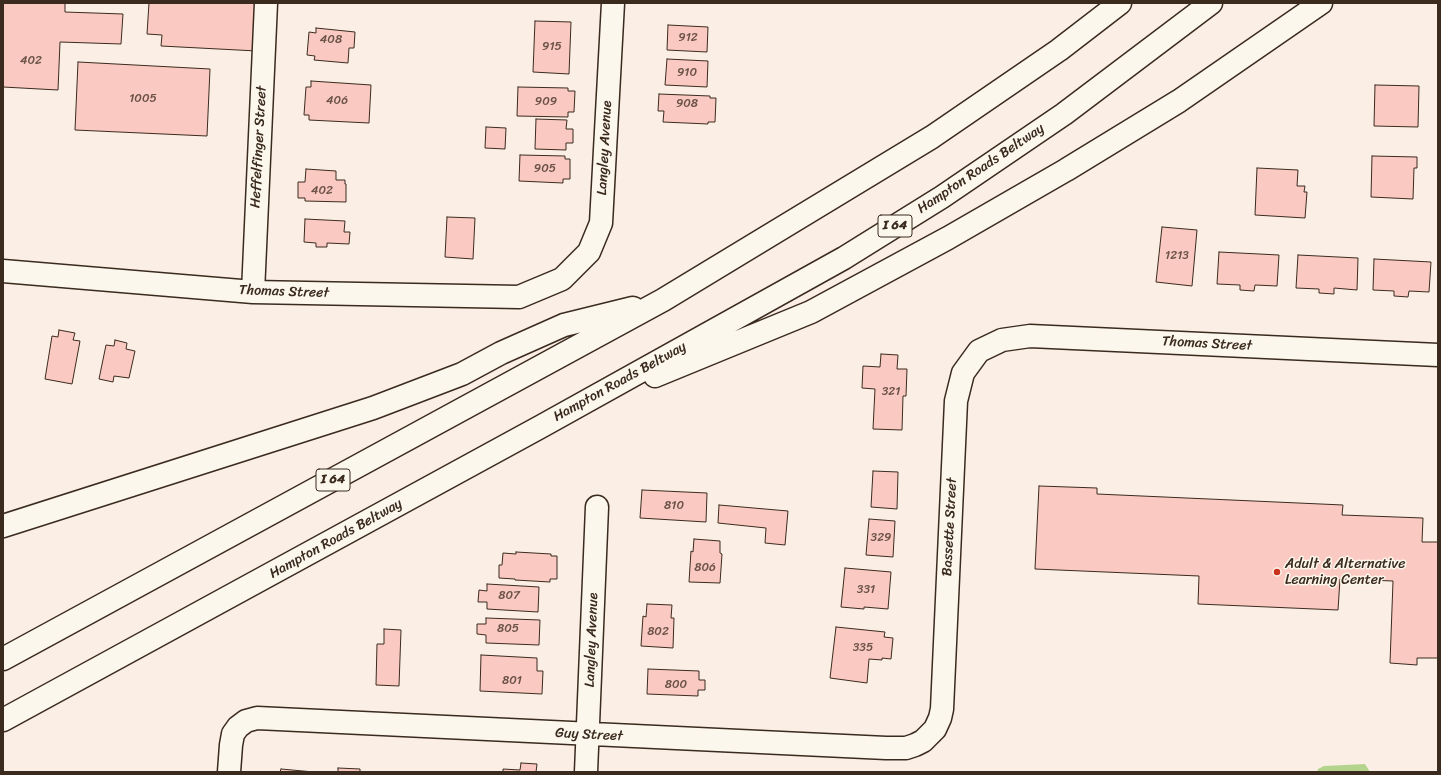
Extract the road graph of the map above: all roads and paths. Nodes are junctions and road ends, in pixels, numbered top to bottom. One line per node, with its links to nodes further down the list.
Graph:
1 (266, 3): 8 (main road, Heffelfinger Street)
2 (613, 3): 7 (main road, Langley Avenue)
3 (1120, 3): 9 (main road, I 64)
4 (1211, 3): 12 (main road, Hampton Roads Beltway / I 64)
5 (1321, 3): 12 (main road)
6 (3, 272): 8 (main road, Thomas Street)
7 (562, 279): 8 (main road, Thomas Street)
8 (252, 292)
9 (663, 300): 14 (main road); 15 (main road, I 64)
10 (979, 351): 11 (main road, Thomas Street); 16 (main road, Bassette Street)
11 (1438, 355)
12 (558, 417): 17 (main road, Hampton Roads Beltway / I 64)
13 (597, 507): 18 (main road, Langley Avenue)
14 (3, 526)
15 (3, 659)
16 (942, 709): 18 (main road, Guy Street)
17 (3, 720)
18 (588, 735): 19 (main road, Guy Street); 20 (main road, Langley Avenue)
19 (229, 772)
20 (586, 772)

